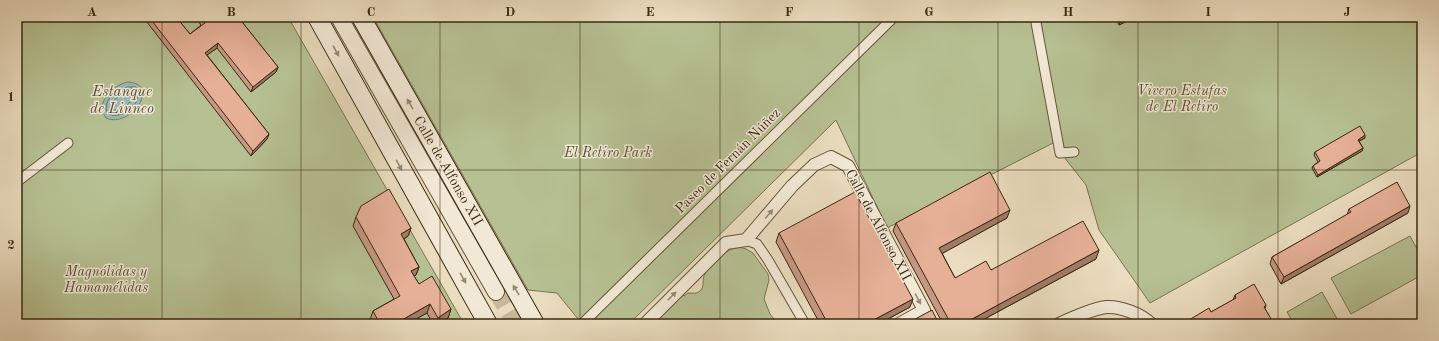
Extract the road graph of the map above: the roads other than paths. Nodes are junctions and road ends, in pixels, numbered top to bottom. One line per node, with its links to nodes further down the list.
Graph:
1 (317, 17): 11 (main road, one-way to 11)
2 (361, 17): 12 (main road, Calle de Alfonso XII, one-way to 2)
3 (894, 17): 13 (street, Paseo de Fernán Núñez)
4 (1035, 17): 7 (street)
5 (340, 20): 10 (street, Calle de Alfonso XII)
6 (68, 143): 8 (street)
7 (1074, 152)
8 (17, 182)
9 (746, 240): 14 (street, one-way to 9); 15 (street); 16 (street, Calle de Alfonso XII, one-way to 16)
10 (496, 292)
11 (488, 324)
12 (535, 324)
13 (582, 324)
14 (645, 324)
15 (805, 324)
16 (899, 324)
17 (1059, 324): 18 (street)
18 (1151, 324)

